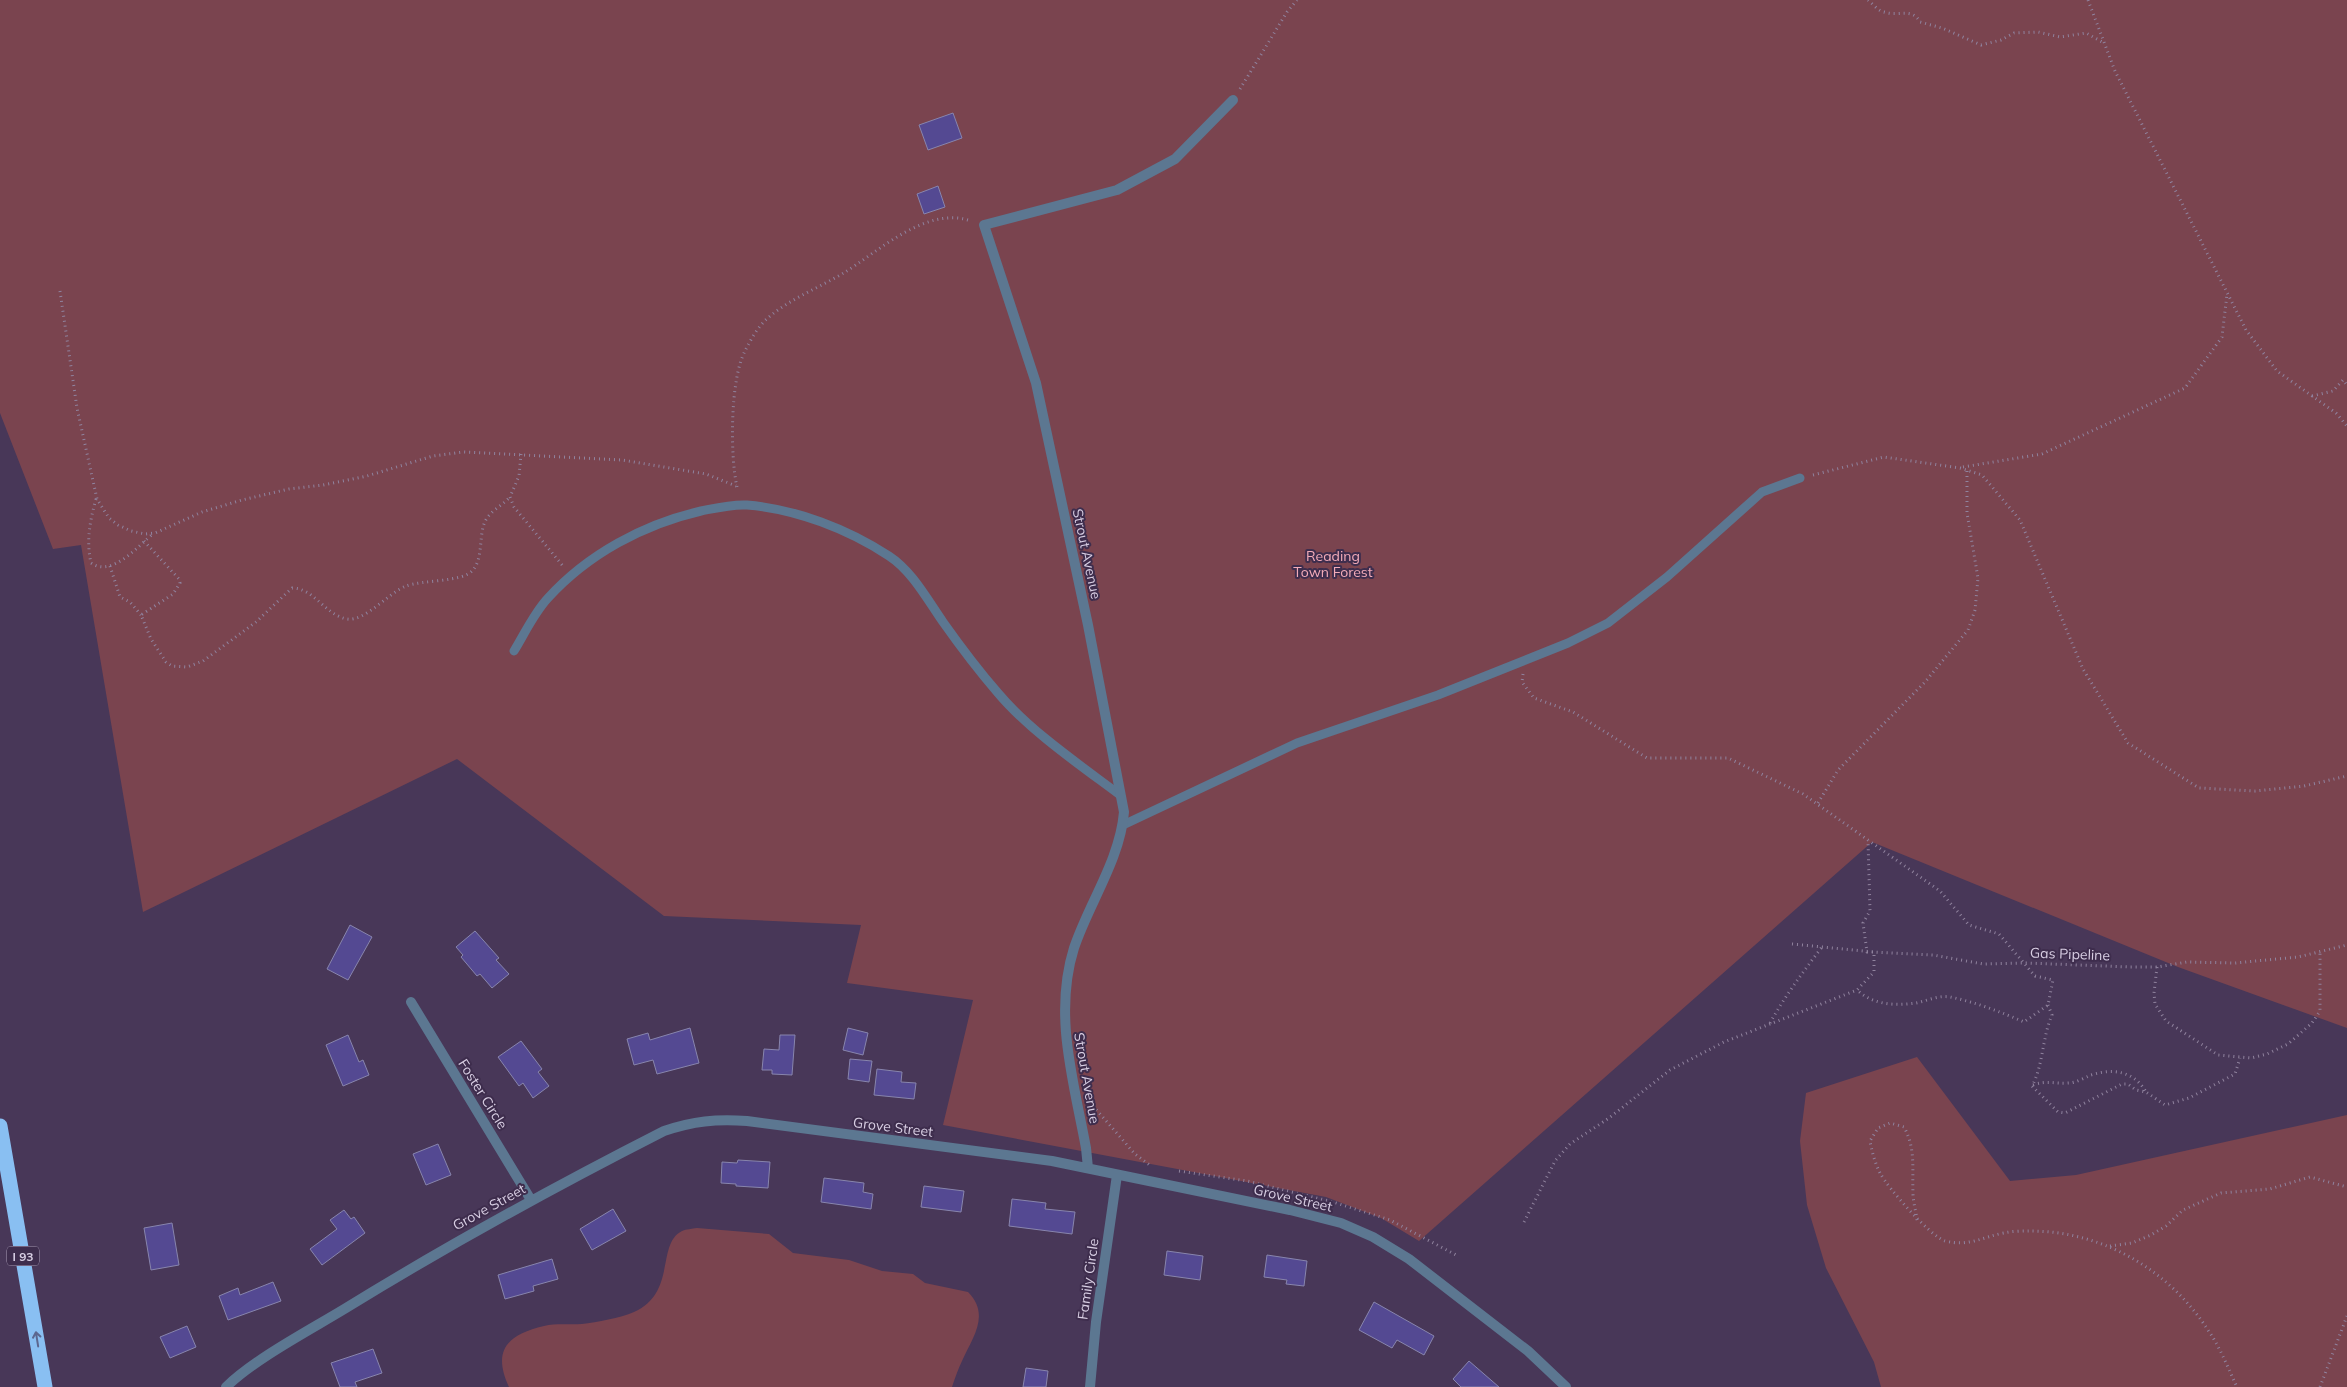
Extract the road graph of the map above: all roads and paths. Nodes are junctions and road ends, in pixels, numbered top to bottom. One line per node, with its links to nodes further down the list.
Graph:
1 (1297, 0): 5 (path)
2 (1868, 0): 4 (path)
3 (2088, 0): 4 (path)
4 (2104, 43): 8 (path)
5 (1233, 100): 6 (street)
6 (984, 225): 16 (path); 28 (street, Strout Avenue)
7 (60, 291): 18 (path)
8 (2227, 293): 10 (path); 13 (path)
9 (2347, 385): 10 (path)
10 (2312, 396): 11 (path)
11 (2347, 426)
12 (522, 454): 16 (path); 17 (path); 20 (path)
13 (1960, 468): 14 (path); 15 (path)
14 (1967, 470): 27 (path); 29 (path)
15 (1800, 478): 26 (lane)
16 (736, 486): 19 (path)
17 (510, 497): 23 (path); 24 (path)
18 (97, 499): 20 (path); 22 (path)
19 (746, 505): 23 (lane); 28 (lane)
20 (155, 532): 21 (path)
21 (144, 541): 22 (path); 24 (path)
22 (110, 566): 24 (path)
23 (572, 576): 25 (lane)
24 (141, 616)
25 (514, 651)
26 (1524, 661): 29 (path); 30 (lane)
27 (2347, 776)
28 (1120, 795): 30 (street, Strout Avenue)
29 (1818, 803): 31 (path)
30 (1123, 825): 46 (street, Strout Avenue)
31 (1868, 840): 36 (path); 38 (path)
32 (1792, 944): 34 (path)
33 (2347, 945): 35 (path, Gas Pipeline)
34 (1822, 947): 36 (path); 43 (path)
35 (2320, 950): 39 (path, Gas Pipeline); 44 (path)
36 (1867, 952): 37 (path, Gas Pipeline)
37 (1874, 952): 38 (path, Gas Pipeline); 40 (path)
38 (2026, 963): 39 (path, Gas Pipeline); 42 (path)
39 (2157, 966): 44 (path)
40 (1858, 990): 42 (path); 43 (path)
41 (411, 1002): 54 (street, Foster Circle)
42 (2048, 1005): 45 (path)
43 (1770, 1024): 56 (path)
44 (2240, 1058): 47 (path)
45 (2032, 1086): 47 (path); 47 (path)
46 (1075, 1091): 49 (street, Strout Avenue); 50 (path)
47 (2146, 1092)
48 (0, 1126): 60 (highway, I 93, one-way to 48)
49 (1088, 1168): 52 (street, Grove Street); 54 (street, Grove Street)
50 (1160, 1168)
51 (1170, 1170): 58 (path)
52 (1117, 1175): 62 (street, Family Circle); 63 (street, Grove Street)
53 (2347, 1188): 57 (path)
54 (531, 1200): 61 (street, Grove Street)
55 (1917, 1220): 55 (path); 57 (path)
56 (1524, 1222)
57 (2109, 1246): 64 (path)
58 (1458, 1256)
59 (2347, 1316): 65 (path)
60 (45, 1387)
61 (226, 1387)
62 (1090, 1387)
63 (1566, 1387)
64 (2237, 1387)
65 (2320, 1387)

